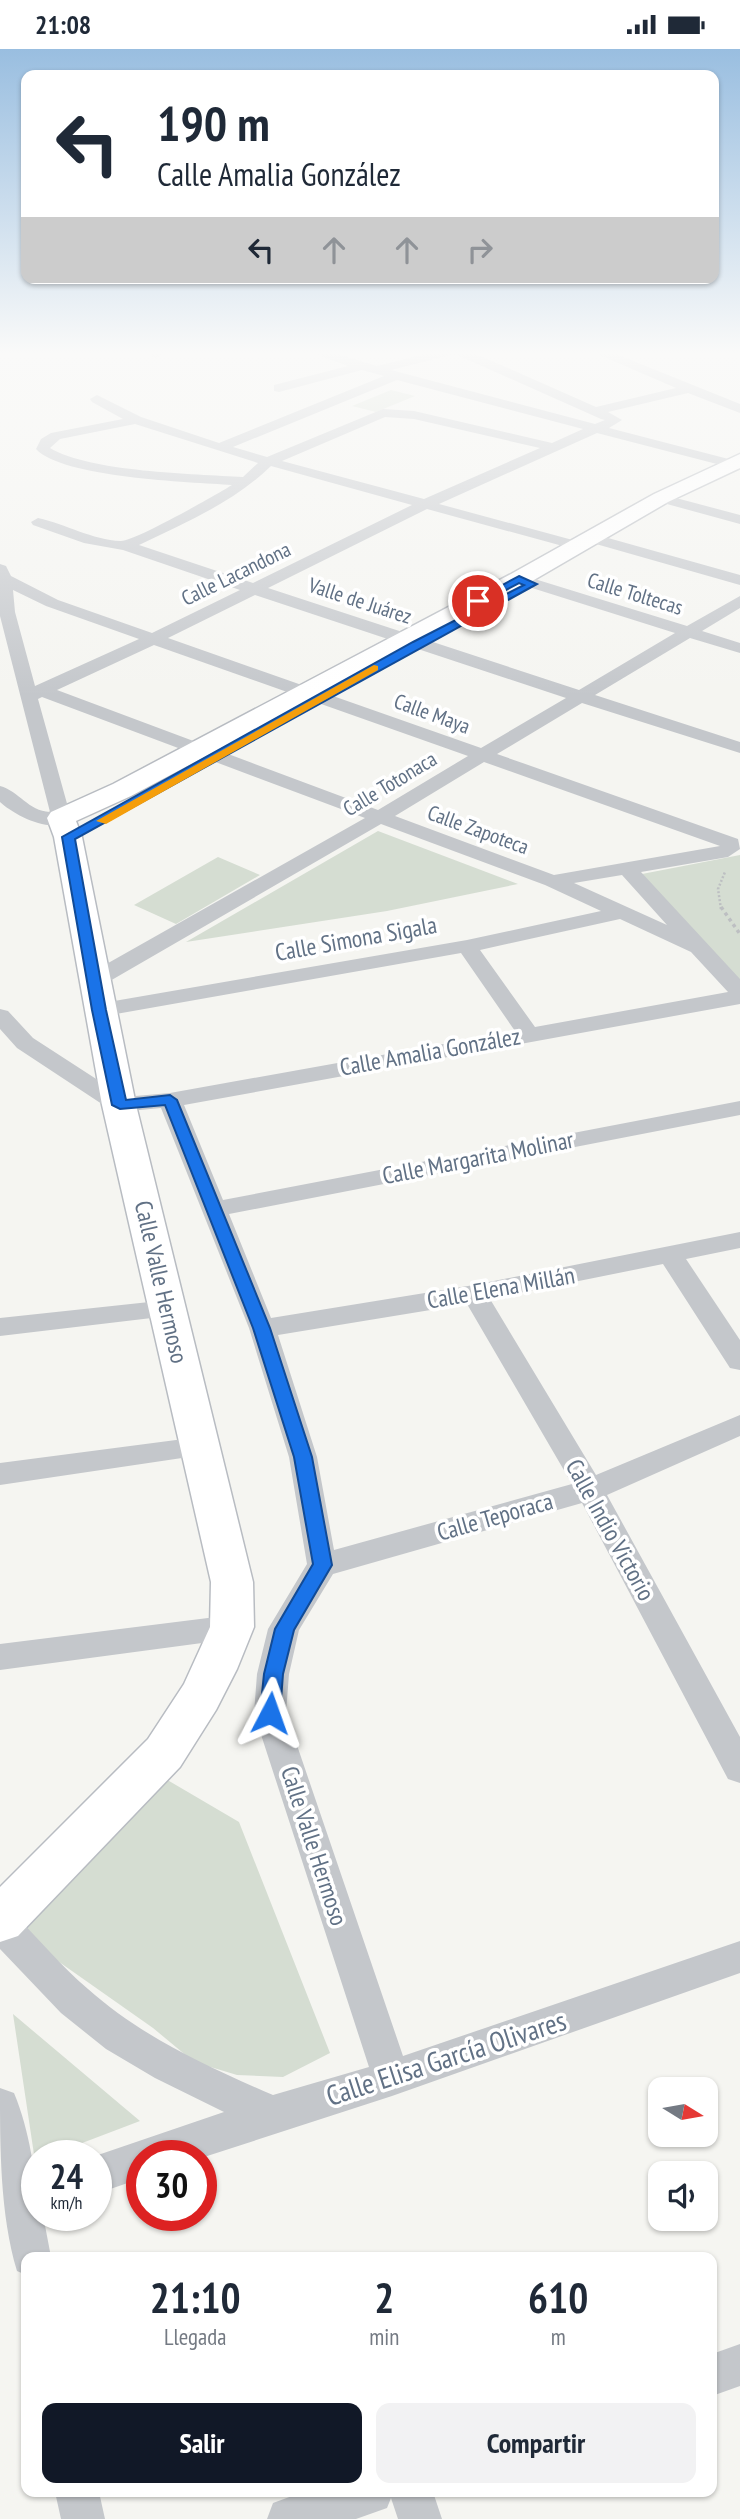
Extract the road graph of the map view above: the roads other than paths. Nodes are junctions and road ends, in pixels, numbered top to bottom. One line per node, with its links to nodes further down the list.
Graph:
1 (99, 465): 6 (street)
2 (264, 465): 6 (street)
3 (275, 465): 8 (street)
4 (511, 465): 8 (street, Calle Lacandona)
5 (734, 465): 7 (main road)
6 (246, 482): 13 (street)
7 (667, 500): 9 (street); 11 (main road); 12 (main road)
8 (424, 505): 12 (street); 17 (street, Calle Lacandona)
9 (740, 520)
10 (38, 522): 13 (street, Valle de Juárez)
11 (601, 541): 15 (street); 16 (main road)
12 (575, 545): 16 (main road)
13 (126, 546): 17 (street, Valle de Juárez)
14 (2, 574): 19 (street, Calle Maya); 20 (street, Calle Valle Hermoso)
15 (740, 580)
16 (525, 582): 21 (street, Calle Toltecas); 23 (main road)
17 (254, 590): 22 (street, Calle Lacandona); 23 (street, Valle de Juárez)
18 (740, 601): 21 (street, Calle Totonaca)
19 (52, 603): 20 (street); 22 (street, Calle Maya)
20 (14, 611): 25 (street, Calle Valle Hermoso)
21 (687, 632): 24 (street, Calle Toltecas); 27 (street, Calle Totonaca)
22 (155, 638): 25 (street, Calle Lacandona); 26 (street, Calle Maya)
23 (410, 642): 26 (main road); 27 (street, Valle de Juárez)
24 (740, 647)
25 (35, 694): 29 (street); 33 (street, Calle Valle Hermoso)
26 (314, 695): 29 (main road); 30 (street, Calle Maya)
27 (581, 695): 28 (street, Valle de Juárez); 30 (street, Calle Totonaca)
28 (740, 748)
29 (209, 752): 32 (street, Calle Zapoteca); 33 (main road)
30 (482, 756): 32 (street, Calle Totonaca); 34 (street, Calle Maya)
31 (0, 792): 33 (street)
32 (378, 818): 35 (street, Calle Zapoteca); 39 (street, Calle Totonaca)
33 (65, 828): 39 (main road, Calle Valle Hermoso)
34 (627, 869): 35 (street); 38 (street)
35 (552, 881): 36 (street, Calle Zapoteca)
36 (621, 913): 37 (street, Calle Simona Sigala); 38 (street, Calle Zapoteca)
37 (467, 946): 39 (street, Calle Simona Sigala); 42 (street)
38 (698, 947): 40 (street)
39 (97, 995): 44 (main road, Calle Valle Hermoso)
40 (740, 995): 42 (street, Calle Amalia González)
41 (0, 1016): 44 (street)
42 (528, 1034): 43 (street, Calle Amalia González)
43 (170, 1100): 44 (street, Calle Amalia González); 46 (street)
44 (120, 1105): 50 (main road, Calle Valle Hermoso)
45 (740, 1108): 46 (street, Calle Margarita Molinar)
46 (216, 1209): 52 (street)
47 (740, 1240): 48 (street, Calle Elena Millán)
48 (670, 1255): 49 (street, Calle Elena Millán); 53 (street)
49 (474, 1294): 52 (street, Calle Elena Millán); 57 (street, Calle Indio Victorio)
50 (168, 1309): 51 (street); 55 (main road, Calle Valle Hermoso)
51 (0, 1327)
52 (262, 1328): 58 (street)
53 (740, 1361)
54 (740, 1425): 57 (street, Calle Teporaca)
55 (199, 1447): 56 (street); 59 (main road, Calle Valle Hermoso)
56 (0, 1474)
57 (590, 1490): 58 (street, Calle Teporaca); 61 (street, Calle Indio Victorio)
58 (323, 1565): 64 (street, Calle Valle Hermoso)
59 (232, 1627): 60 (street); 62 (main road, Calle Valle Hermoso)
60 (0, 1657)
61 (740, 1769)
62 (0, 1922): 66 (street)
63 (740, 1958): 64 (street, Calle Elisa García Olivares)
64 (392, 2078): 66 (street, Calle Elisa García Olivares)
65 (0, 2106): 68 (street)
66 (273, 2114): 67 (street, Calle Elisa García Olivares)
67 (197, 2140)
68 (21, 2175)
69 (30, 2231): 70 (street)
70 (31, 2252)
71 (740, 2365): 72 (street)
72 (717, 2373)
73 (79, 2497): 76 (street)
74 (356, 2497): 77 (street)
75 (413, 2497): 78 (street)
76 (83, 2519)
77 (289, 2519)
78 (420, 2519)

